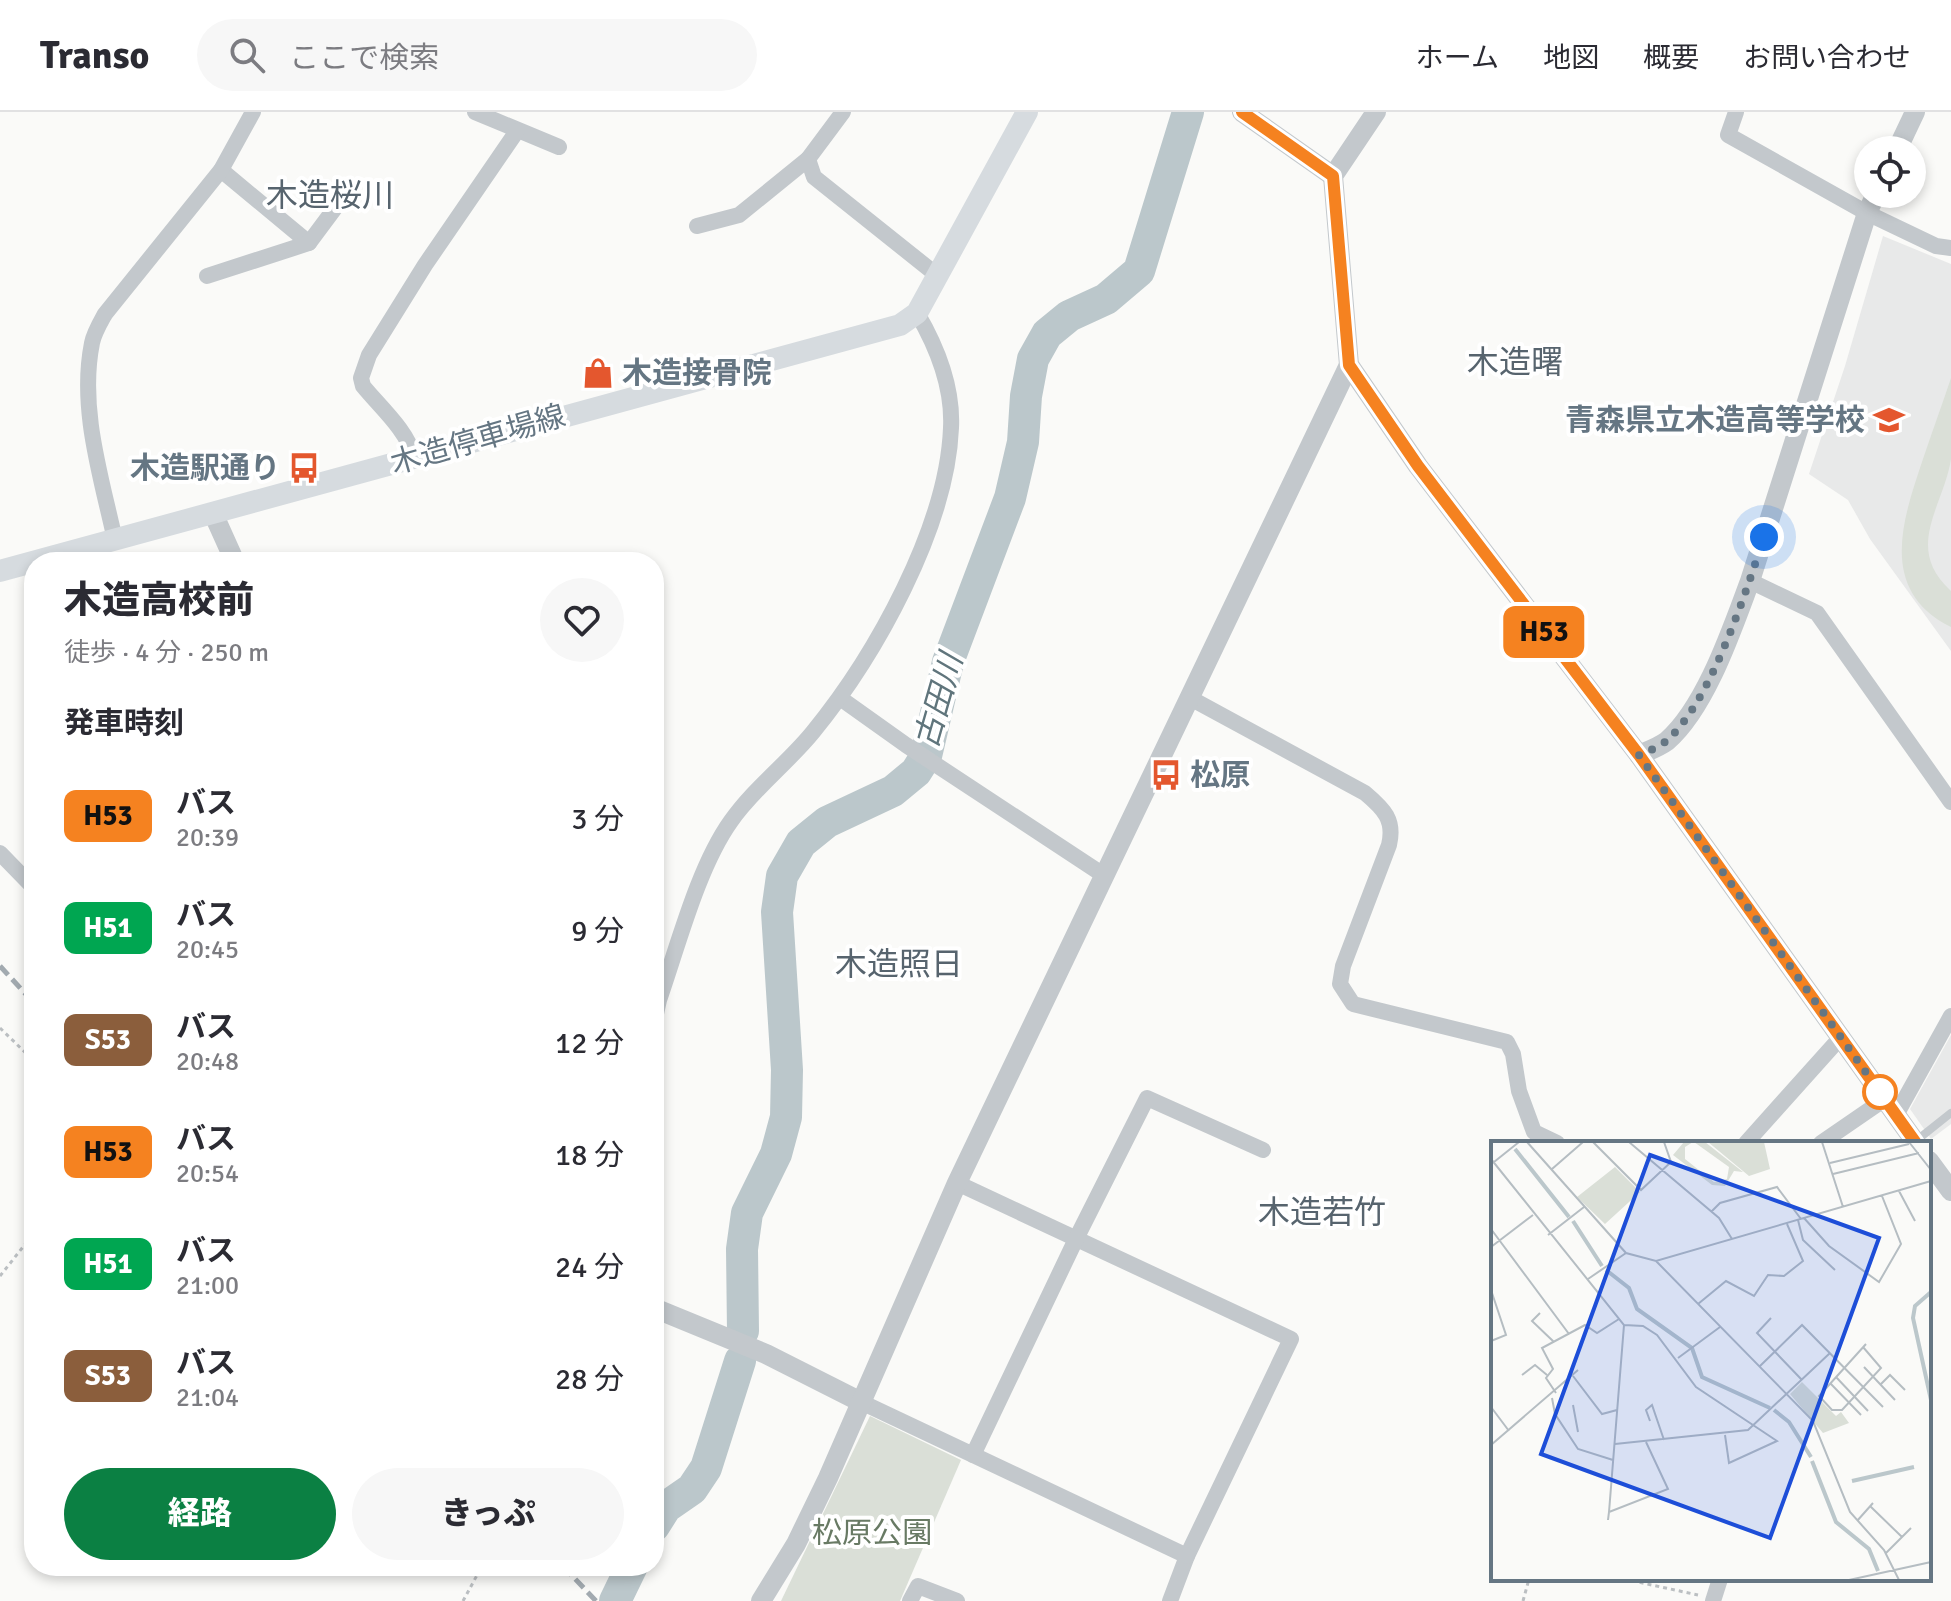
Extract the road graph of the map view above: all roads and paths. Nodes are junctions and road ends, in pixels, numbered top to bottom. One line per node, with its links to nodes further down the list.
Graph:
1 (253, 112): 13 (street)
2 (475, 112): 9 (street)
3 (843, 112): 12 (street)
4 (1027, 112): 22 (main road)
5 (1242, 112): 14 (street)
6 (1376, 112): 14 (street)
7 (1736, 112): 17 (street)
8 (1915, 112): 10 (street)
9 (517, 131): 11 (street); 25 (street)
10 (1904, 136)
11 (559, 147)
12 (808, 159): 18 (street); 22 (street)
13 (221, 170): 19 (street); 27 (street)
14 (1333, 176): 24 (street)
15 (347, 192): 19 (street)
16 (1869, 208): 17 (street)
17 (1867, 213): 20 (street); 32 (street)
18 (697, 226)
19 (309, 243): 21 (street)
20 (1951, 248)
21 (207, 276)
22 (938, 276): 23 (main road)
23 (917, 313): 25 (main road, 木造停車場線); 33 (street)
24 (1349, 365): 34 (street); 35 (street)
25 (414, 457): 26 (main road, 木造停車場線)
26 (213, 513): 27 (main road, 木造停車場線); 29 (street)
27 (115, 540): 28 (main road, 木造停車場線)
28 (70, 552)
29 (231, 552)
30 (24, 565): 31 (main road, 木造停車場線)
31 (0, 571)
32 (1750, 581): 35 (street); 36 (street)
33 (840, 698): 38 (street); 40 (street)
34 (1190, 698): 38 (street); 47 (street)
35 (1639, 755): 43 (street)
36 (1951, 802)
37 (0, 853): 39 (street)
38 (1105, 876): 52 (street)
39 (24, 878)
40 (664, 986)
41 (1951, 1016): 46 (street)
42 (0, 1028): 44 (path)
43 (1841, 1037): 46 (street); 48 (street)
44 (24, 1051)
45 (1951, 1113): 46 (lane)
46 (1903, 1129): 49 (street)
47 (1553, 1141)
48 (1748, 1141)
49 (1833, 1141)
50 (1263, 1150): 54 (street)
51 (1931, 1164): 53 (street)
52 (957, 1183): 54 (street); 58 (street)
53 (1951, 1191)
54 (1076, 1239): 59 (street); 60 (street)
55 (24, 1246): 56 (path)
56 (0, 1276)
57 (664, 1312): 58 (street)
58 (861, 1402): 59 (street); 66 (street)
59 (973, 1455): 60 (street)
60 (1187, 1556): 69 (street)
61 (477, 1576): 65 (path)
62 (1528, 1581): 70 (path)
63 (1633, 1581): 64 (path)
64 (1714, 1600)
65 (464, 1601)
66 (761, 1601)
67 (910, 1601): 68 (street)
68 (957, 1601)
69 (1170, 1601)
70 (1523, 1601)

